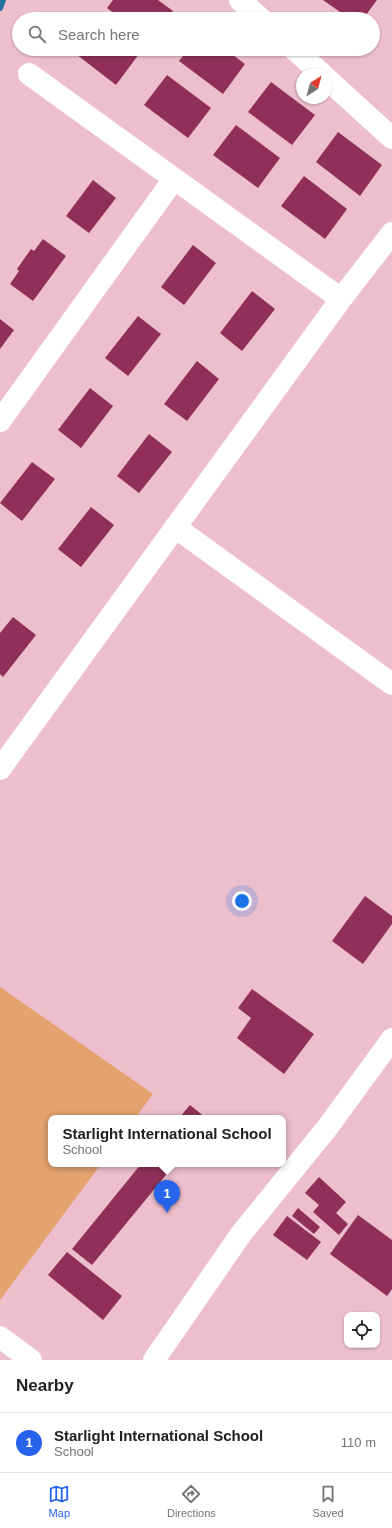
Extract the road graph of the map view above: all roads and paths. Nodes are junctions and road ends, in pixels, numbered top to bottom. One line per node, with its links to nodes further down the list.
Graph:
1 (302, 56): 2 (street)
2 (315, 68)
3 (29, 74): 6 (street)
4 (332, 83): 5 (street)
5 (392, 138)
6 (174, 178): 8 (street); 9 (street)
7 (392, 233): 8 (street)
8 (341, 299): 10 (street)
9 (0, 421)
10 (175, 527): 11 (street); 12 (street)
11 (392, 684)
12 (0, 769)
13 (392, 1039): 16 (street)
14 (0, 1337): 15 (street)
15 (31, 1360)
16 (154, 1360)

